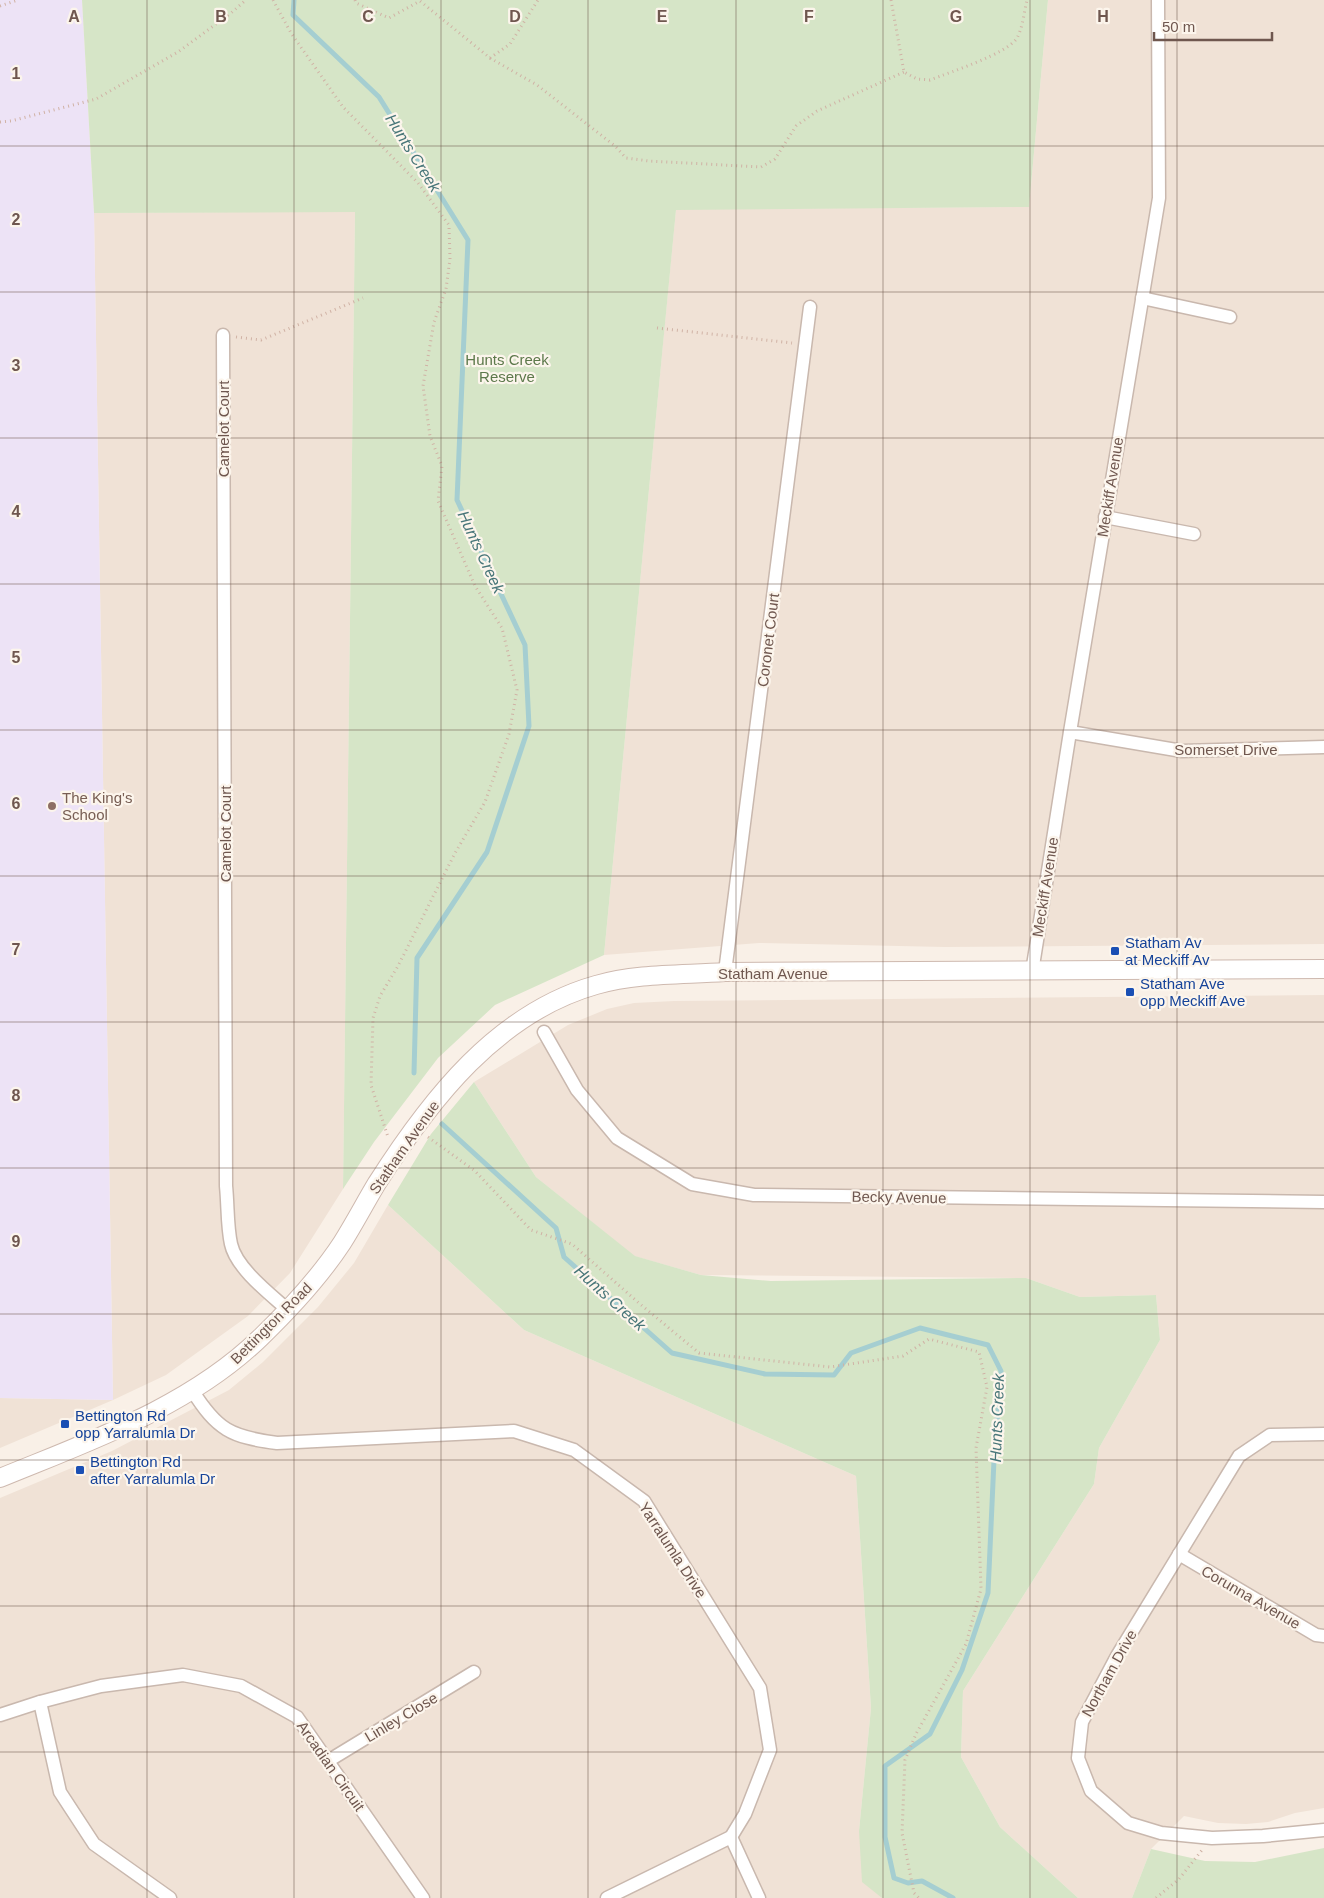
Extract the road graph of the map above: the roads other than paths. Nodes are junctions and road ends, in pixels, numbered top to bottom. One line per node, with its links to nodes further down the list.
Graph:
1 (1158, 0): 2 (street, Meckiff Avenue)
2 (1142, 298): 4 (street); 6 (street, Meckiff Avenue)
3 (810, 307): 11 (street, Coronet Court)
4 (1230, 318)
5 (222, 335): 16 (street, Camelot Court)
6 (1105, 517): 7 (street); 8 (street, Meckiff Avenue)
7 (1194, 534)
8 (1070, 732): 9 (street, Somerset Drive); 12 (street, Meckiff Avenue)
9 (1324, 747)
10 (1324, 969): 12 (main road, Statham Avenue)
11 (725, 972): 12 (main road, Statham Avenue); 15 (main road, Statham Avenue)
12 (1032, 972)
13 (544, 1032): 14 (street, Becky Avenue)
14 (1322, 1205)
15 (341, 1244): 16 (main road, Bettington Road)
16 (288, 1310): 17 (main road, Bettington Road)
17 (192, 1390): 19 (main road, Bettington Road); 27 (street, Yarralumla Drive)
18 (1324, 1434): 20 (street, Northam Drive)
19 (0, 1478)
20 (1179, 1554): 21 (street, Corunna Avenue); 26 (street, Northam Drive)
21 (1324, 1636)
22 (474, 1672): 25 (street, Linley Close)
23 (40, 1702): 24 (street, Arcadian Circuit); 25 (street, Arcadian Circuit); 28 (street)
24 (0, 1715)
25 (328, 1761): 29 (street, Arcadian Circuit)
26 (1324, 1830)
27 (731, 1837): 30 (street); 31 (street)
28 (170, 1898)
29 (423, 1898)
30 (607, 1898)
31 (759, 1898)

